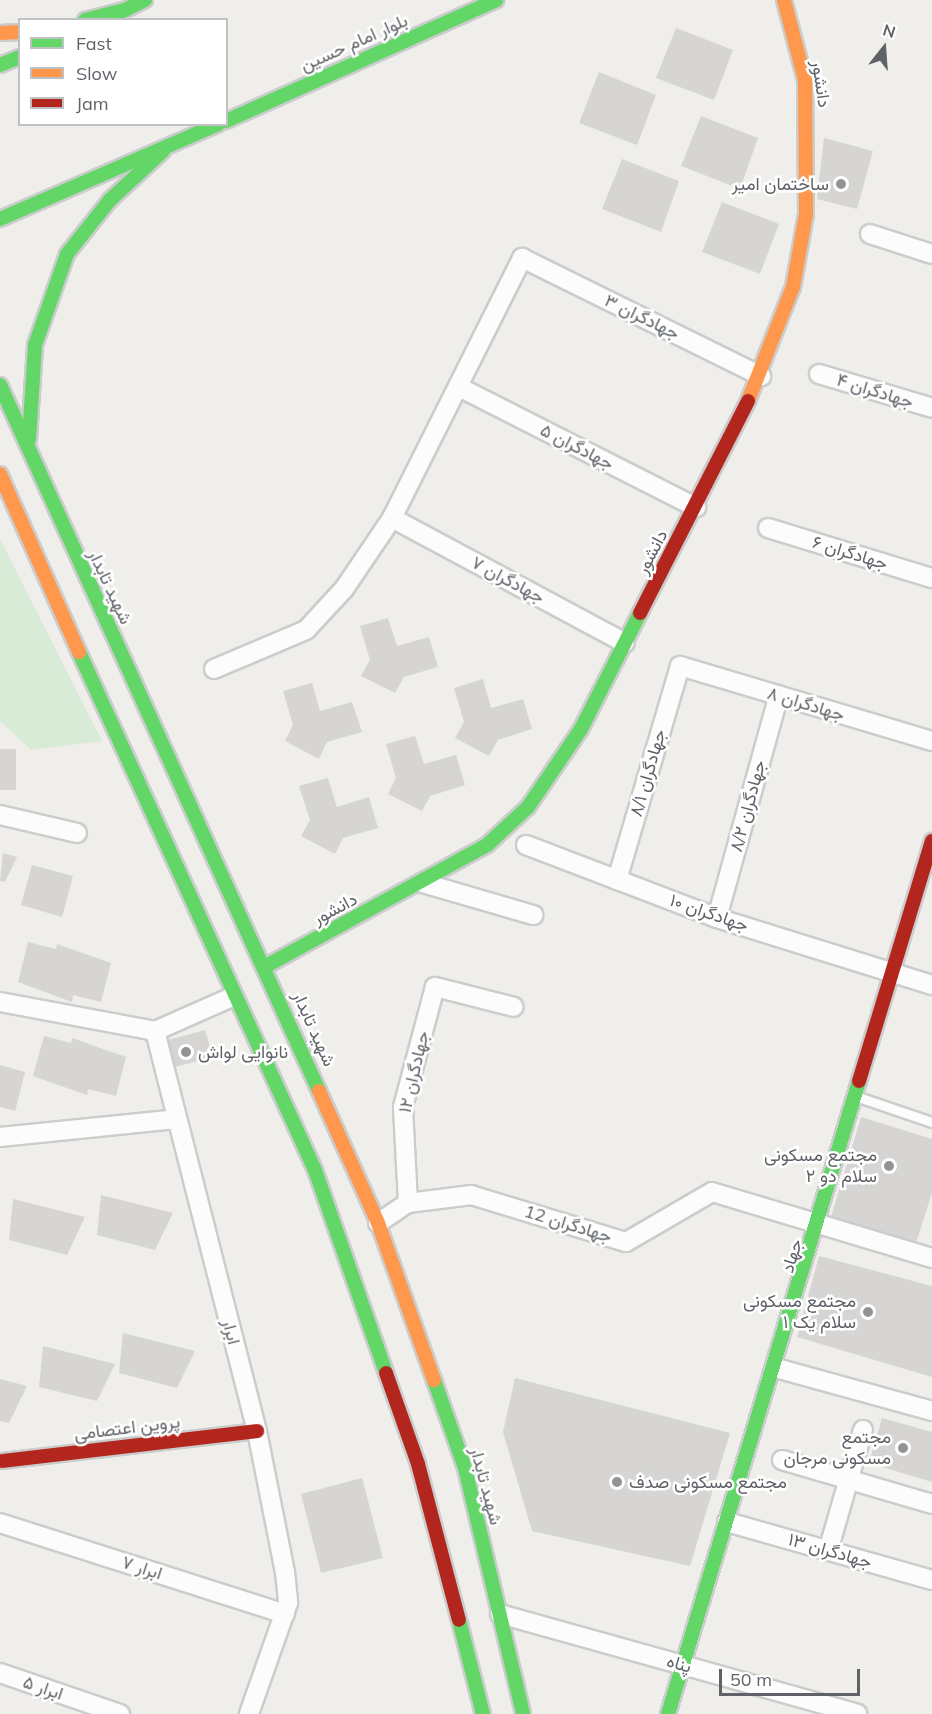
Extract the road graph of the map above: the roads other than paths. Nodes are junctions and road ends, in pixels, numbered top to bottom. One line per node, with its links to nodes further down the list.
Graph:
1 (145, 0): 4 (main road)
2 (496, 0): 11 (main road, بلوار امام حسین)
3 (784, 0): 18 (main road, دانشور)
4 (130, 9): 5 (main road); 6 (main road)
5 (92, 18)
6 (110, 18)
7 (18, 32): 8 (main road)
8 (0, 33)
9 (18, 58): 10 (main road)
10 (0, 66)
11 (228, 120)
12 (214, 126): 13 (main road)
13 (166, 148): 14 (main road); 22 (main road)
14 (0, 219)
15 (870, 234): 16 (street)
16 (932, 254)
17 (819, 374): 21 (street, جهادگران ۴)
18 (761, 376): 20 (street, جهادگران ۳); 24 (main road, دانشور)
19 (0, 385): 22 (main road, شهید تابدار)
20 (459, 387): 24 (street, جهادگران ۵); 25 (street)
21 (932, 408)
22 (30, 454): 32 (main road, شهید تابدار)
23 (0, 474): 32 (main road, شهید تابدار)
24 (696, 507): 28 (main road, دانشور)
25 (392, 518): 28 (street, جهادگران ۷); 30 (street)
26 (768, 528): 27 (street, جهادگران ۶)
27 (932, 578)
28 (625, 643): 39 (main road, دانشور)
29 (680, 666): 31 (street, جهادگران ۸); 38 (street, جهادگران ۸/۱)
30 (214, 669)
31 (778, 695): 33 (street, جهادگران ۸); 41 (street, جهادگران ۸/۲)
32 (126, 706): 42 (main road, شهید تابدار); 45 (main road, شهید تابدار)
33 (932, 741)
34 (0, 816): 35 (street)
35 (76, 833)
36 (932, 841): 43 (main road, جهاد)
37 (526, 845): 38 (street, جهادگران ۱۰)
38 (617, 880): 41 (street, جهادگران ۱۰)
39 (423, 883): 40 (street); 42 (main road, دانشور)
40 (533, 915)
41 (717, 918): 43 (street, جهادگران ۱۰)
42 (266, 966): 54 (main road, شهید تابدار)
43 (894, 974): 44 (street, جهادگران ۱۰); 49 (main road, جهاد)
44 (932, 985)
45 (232, 997): 48 (street); 75 (main road, شهید تابدار)
46 (0, 1002): 48 (street)
47 (514, 1007): 53 (street, جهادگران ۱۲)
48 (155, 1031): 50 (street, ابرار)
49 (858, 1097): 51 (lane); 55 (main road, جهاد)
50 (176, 1119): 52 (street); 60 (street, ابرار)
51 (932, 1122)
52 (0, 1137)
53 (408, 1203): 54 (street); 55 (street, جهادگران 12)
54 (378, 1222): 70 (main road, شهید تابدار)
55 (821, 1224): 56 (street, جهادگران 12); 57 (main road, جهاد)
56 (932, 1258)
57 (776, 1368): 58 (street); 66 (main road, جهاد)
58 (932, 1411)
59 (863, 1430): 63 (street)
60 (257, 1431): 62 (main road, پروین اعتصامی); 69 (street, ابرار)
61 (782, 1460): 63 (street)
62 (1, 1463)
63 (849, 1480): 64 (street); 67 (street)
64 (932, 1504)
65 (0, 1522): 69 (street, ابرار ۷)
66 (727, 1522): 67 (street, جهادگران ۱۳); 71 (main road, جهاد)
67 (828, 1551): 68 (street, جهادگران ۱۳)
68 (932, 1580)
69 (285, 1614): 74 (street, ابرار)
70 (500, 1614): 71 (street, پناه); 76 (main road, شهید تابدار)
71 (682, 1665): 77 (main road, جهاد); 78 (street, پناه)
72 (0, 1673): 73 (street, ابرار ۵)
73 (120, 1714)
74 (249, 1714)
75 (483, 1714)
76 (523, 1714)
77 (668, 1714)
78 (857, 1714)

